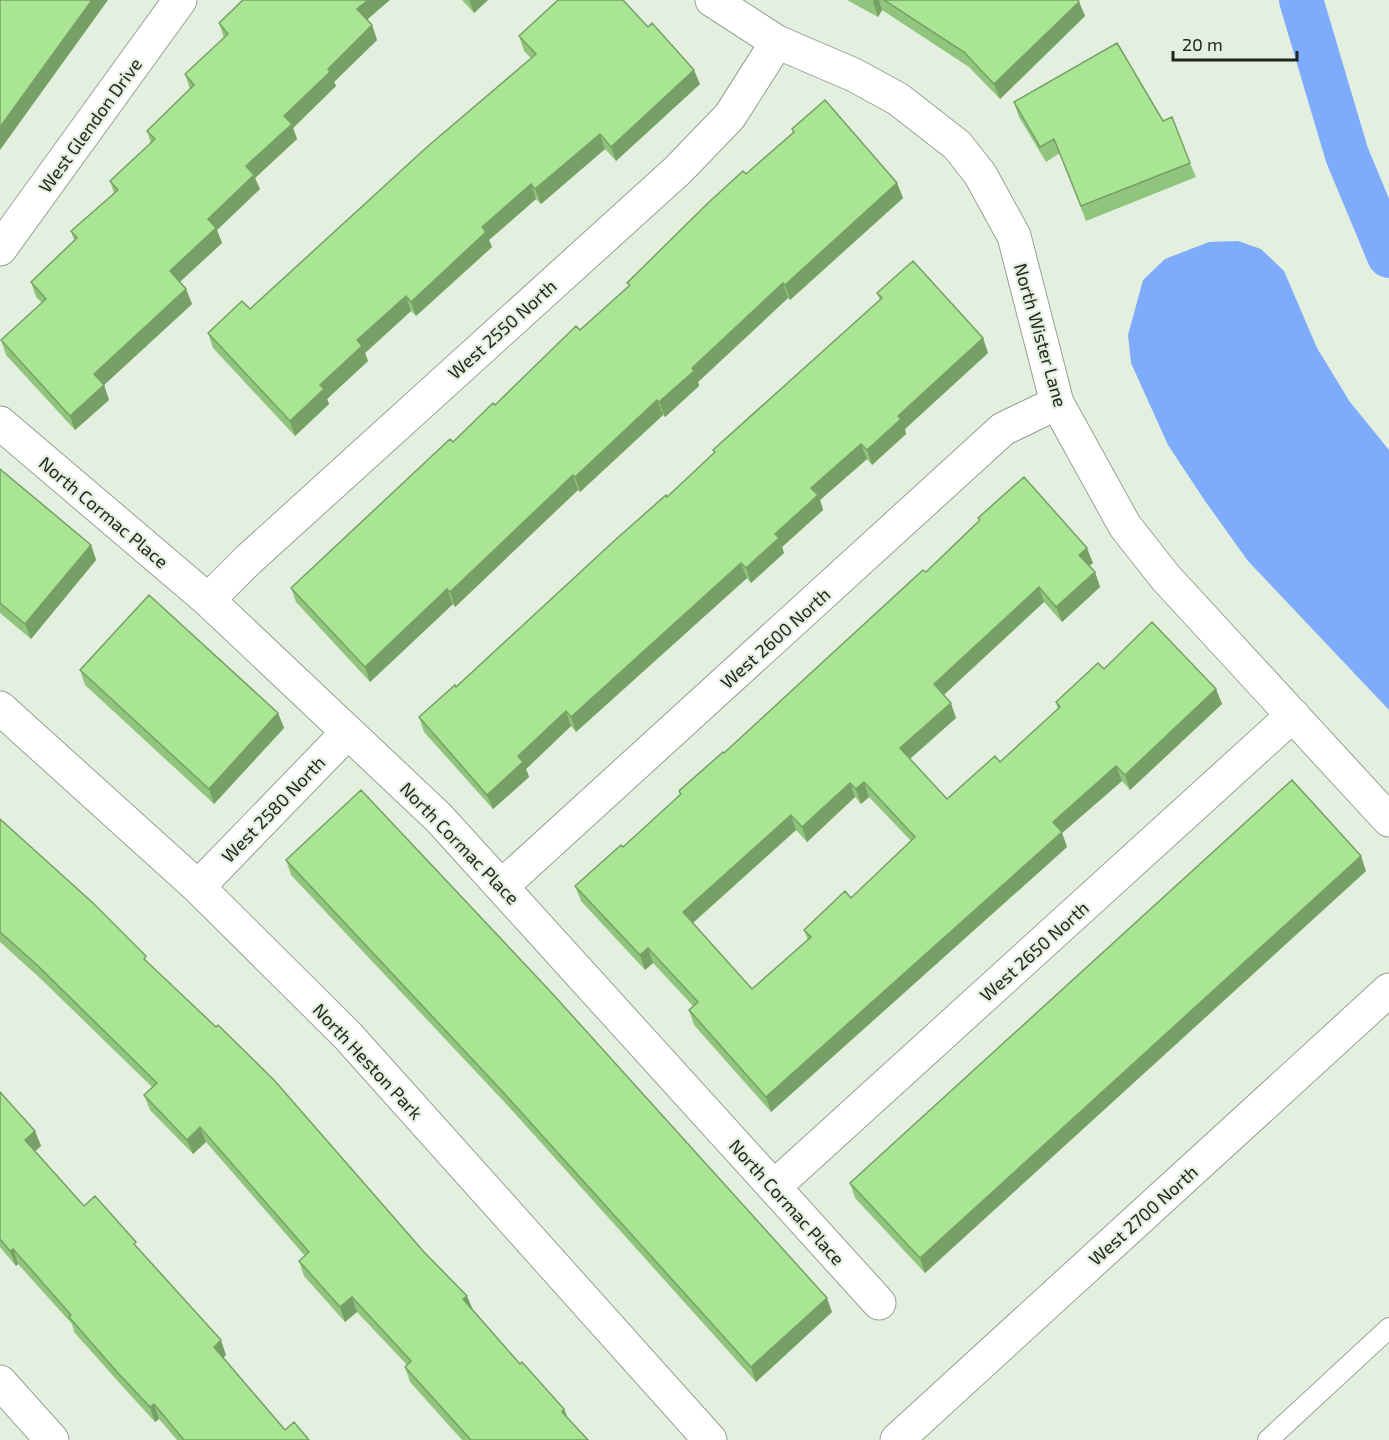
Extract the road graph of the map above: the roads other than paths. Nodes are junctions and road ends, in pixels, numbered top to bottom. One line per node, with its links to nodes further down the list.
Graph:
1 (180, 0): 4 (street, West Glendon Drive)
2 (712, 0): 3 (street, North Wister Lane)
3 (777, 42): 5 (street, North Wister Lane); 7 (street, West 2550 North)
4 (0, 249)
5 (1057, 403): 9 (street, North Wister Lane); 13 (street, West 2600 North)
6 (0, 423): 7 (street, North Cormac Place)
7 (208, 600): 10 (street, North Cormac Place)
8 (0, 708): 12 (street, North Heston Park)
9 (1293, 715): 11 (street, North Wister Lane); 15 (street, West 2650 North)
10 (348, 732): 12 (street, West 2580 North); 13 (street, North Cormac Place)
11 (1389, 820)
12 (198, 886): 20 (street, North Heston Park)
13 (502, 886): 15 (street, North Cormac Place)
14 (1389, 990): 21 (street, West 2700 North)
15 (774, 1187): 16 (street, North Cormac Place)
16 (879, 1303)
17 (1389, 1328): 22 (lane)
18 (0, 1382): 19 (street)
19 (52, 1440)
20 (710, 1440)
21 (897, 1440)
22 (1269, 1440)

